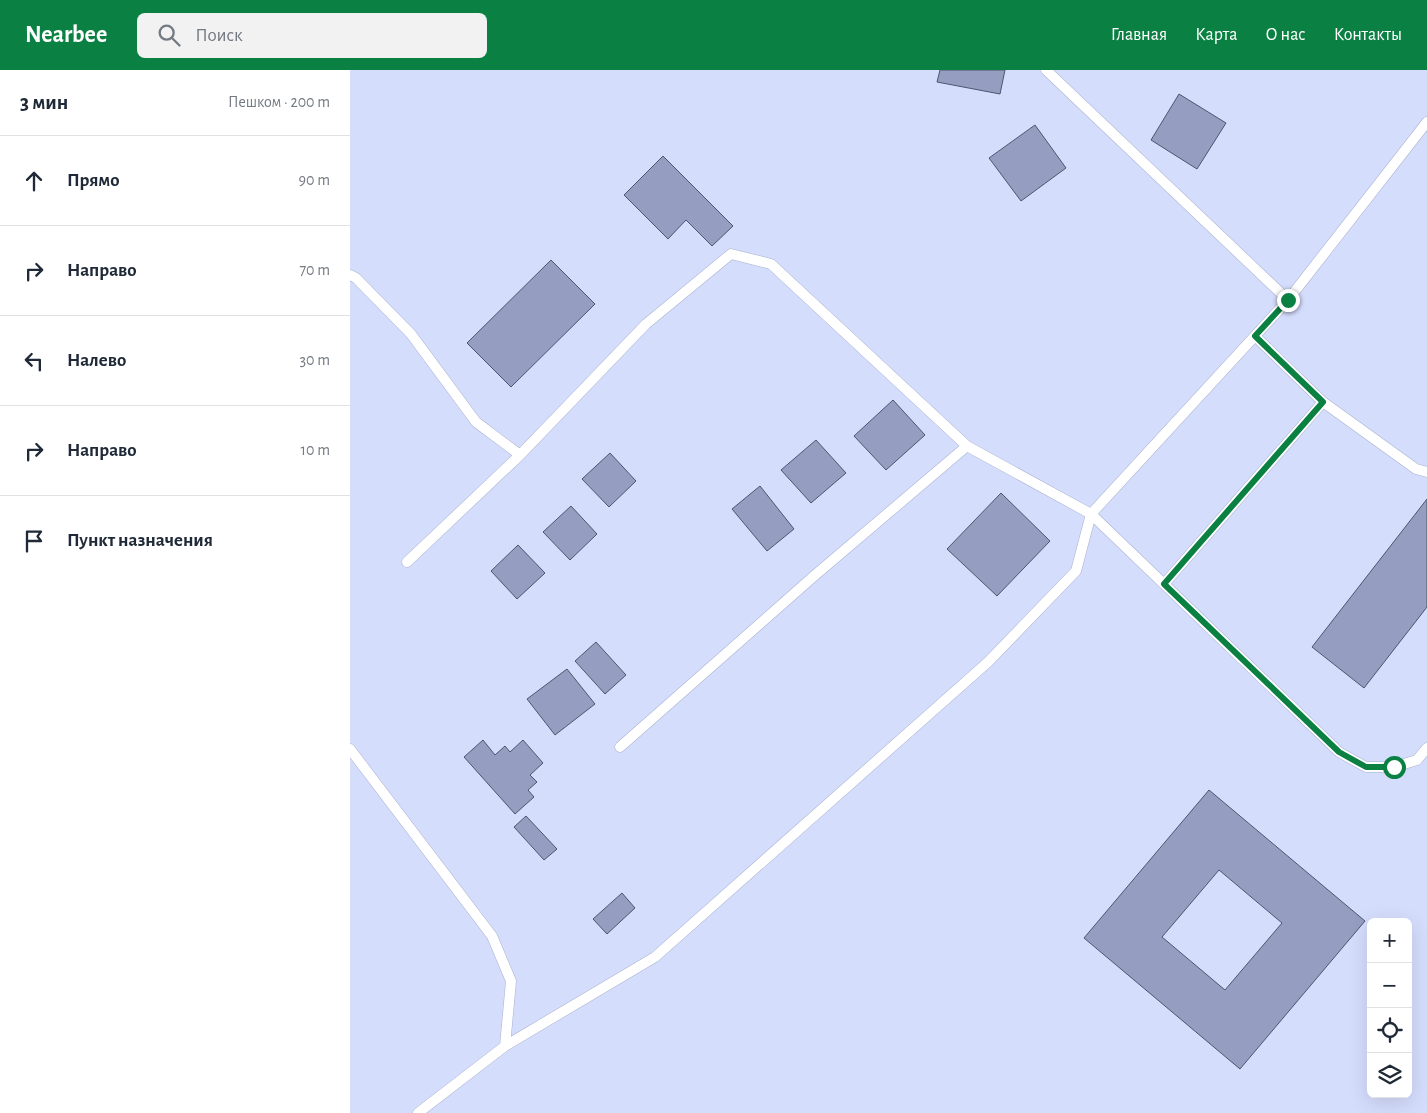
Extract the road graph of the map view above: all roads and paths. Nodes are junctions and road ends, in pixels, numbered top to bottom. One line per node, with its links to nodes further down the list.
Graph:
1 (1046, 70): 4 (lane)
2 (1427, 122): 4 (lane)
3 (350, 275): 8 (lane)
4 (1288, 300): 5 (lane)
5 (1255, 336): 6 (lane); 10 (lane)
6 (1323, 402): 9 (lane); 12 (lane)
7 (967, 446): 8 (lane); 10 (lane); 13 (lane)
8 (520, 455): 11 (lane)
9 (1427, 472)
10 (1091, 514): 12 (lane); 16 (lane)
11 (407, 562)
12 (1164, 584): 14 (lane)
13 (620, 747)
14 (1427, 748)
15 (350, 749): 16 (lane)
16 (505, 1046): 17 (lane)
17 (418, 1113)

